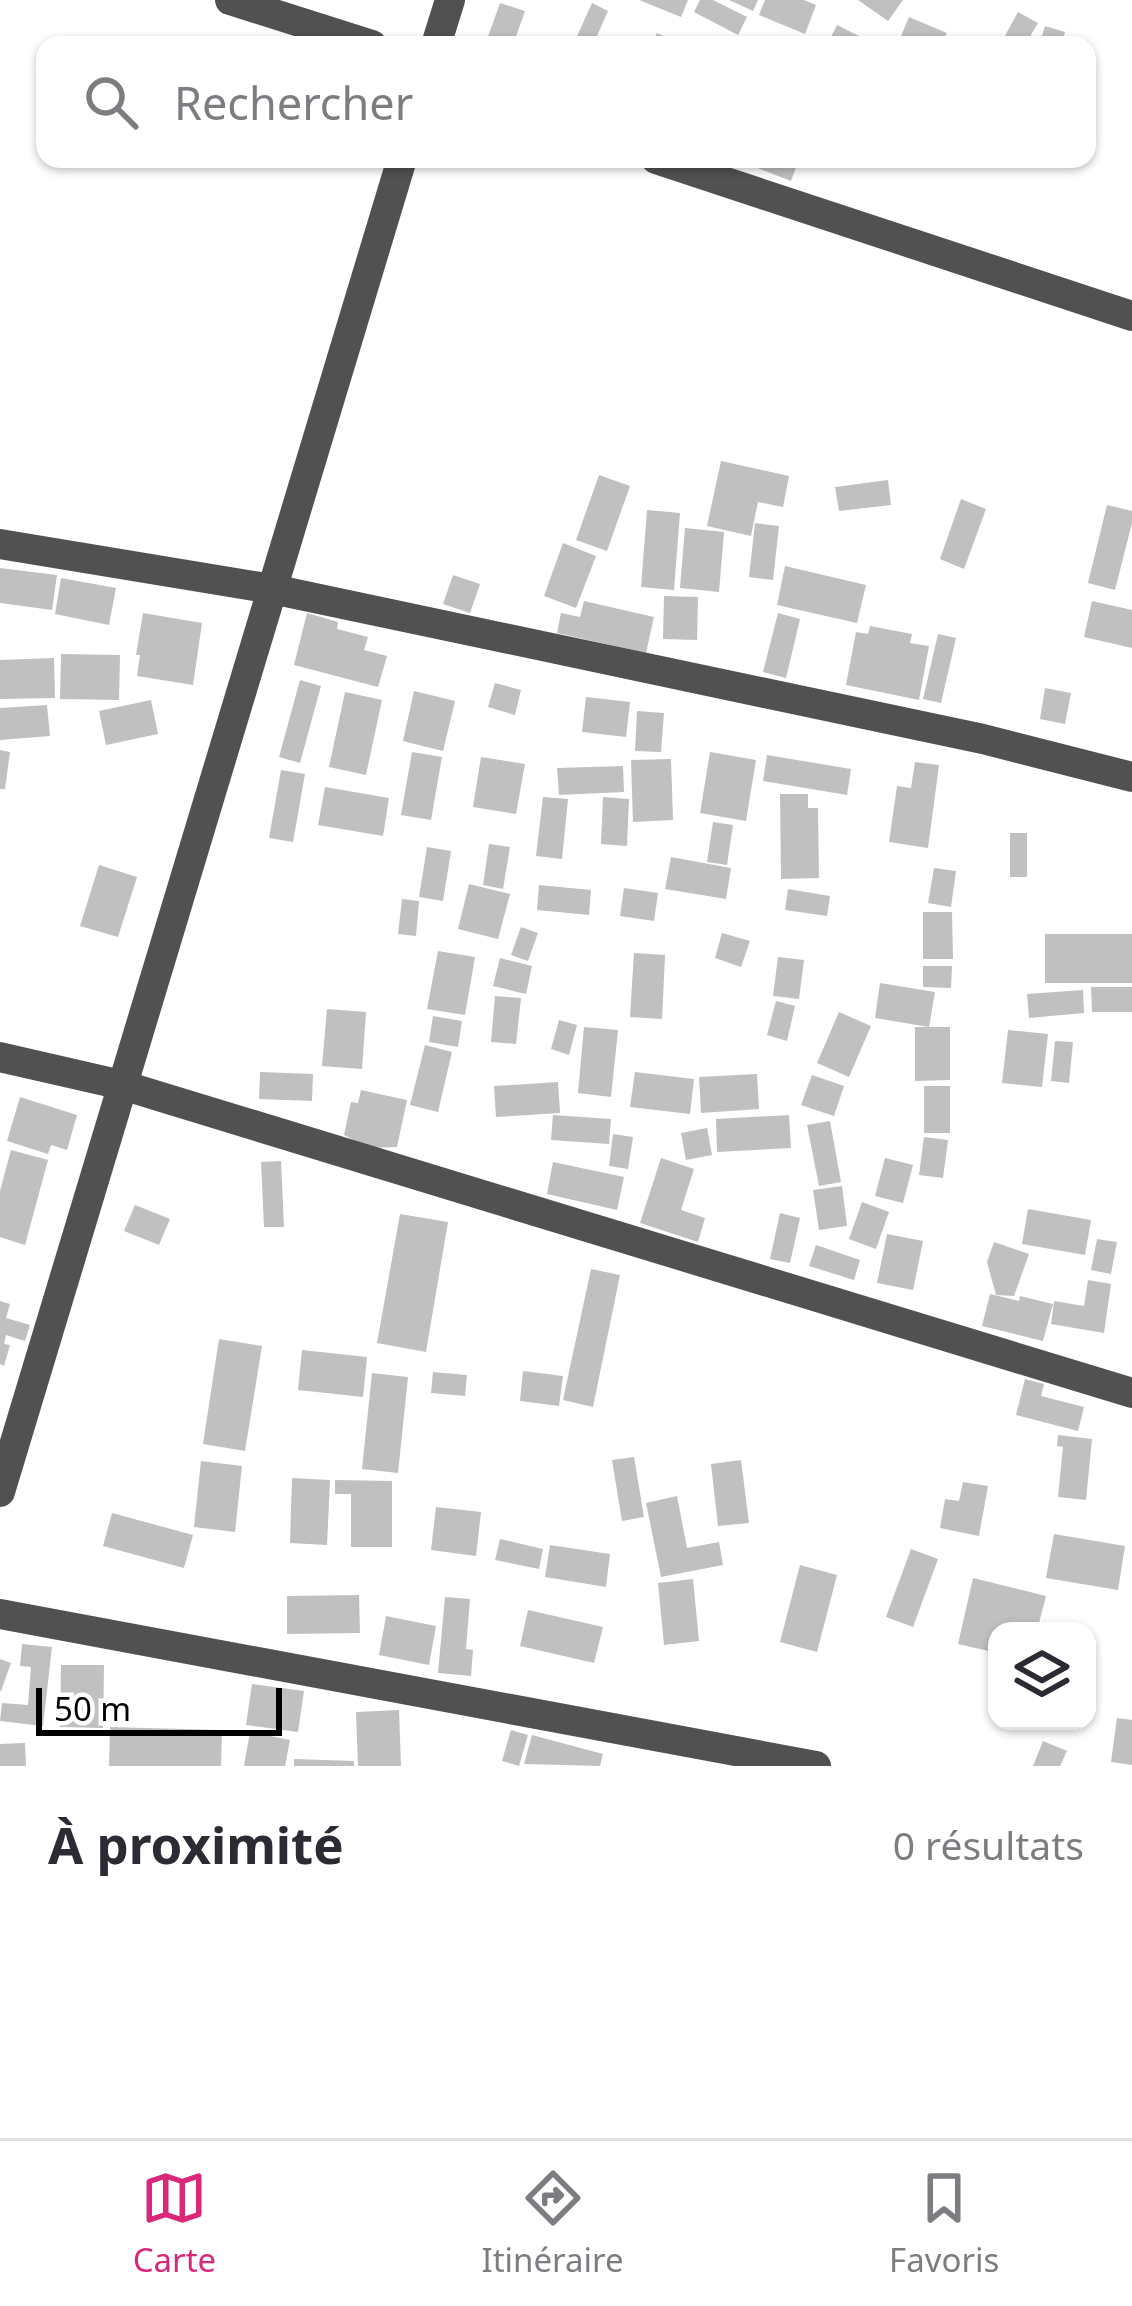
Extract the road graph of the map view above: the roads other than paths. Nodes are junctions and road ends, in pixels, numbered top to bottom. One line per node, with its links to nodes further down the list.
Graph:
1 (230, 0): 3 (street)
2 (450, 0): 4 (street)
3 (344, 36)
4 (439, 36)
5 (399, 168): 9 (street)
6 (683, 168): 7 (street)
7 (1132, 316)
8 (0, 544): 9 (street)
9 (272, 590): 10 (street); 12 (street)
10 (1132, 777)
11 (0, 1057): 12 (street)
12 (122, 1085): 13 (street); 14 (street)
13 (1132, 1393)
14 (0, 1492)
15 (0, 1615): 16 (street)
16 (816, 1766)

